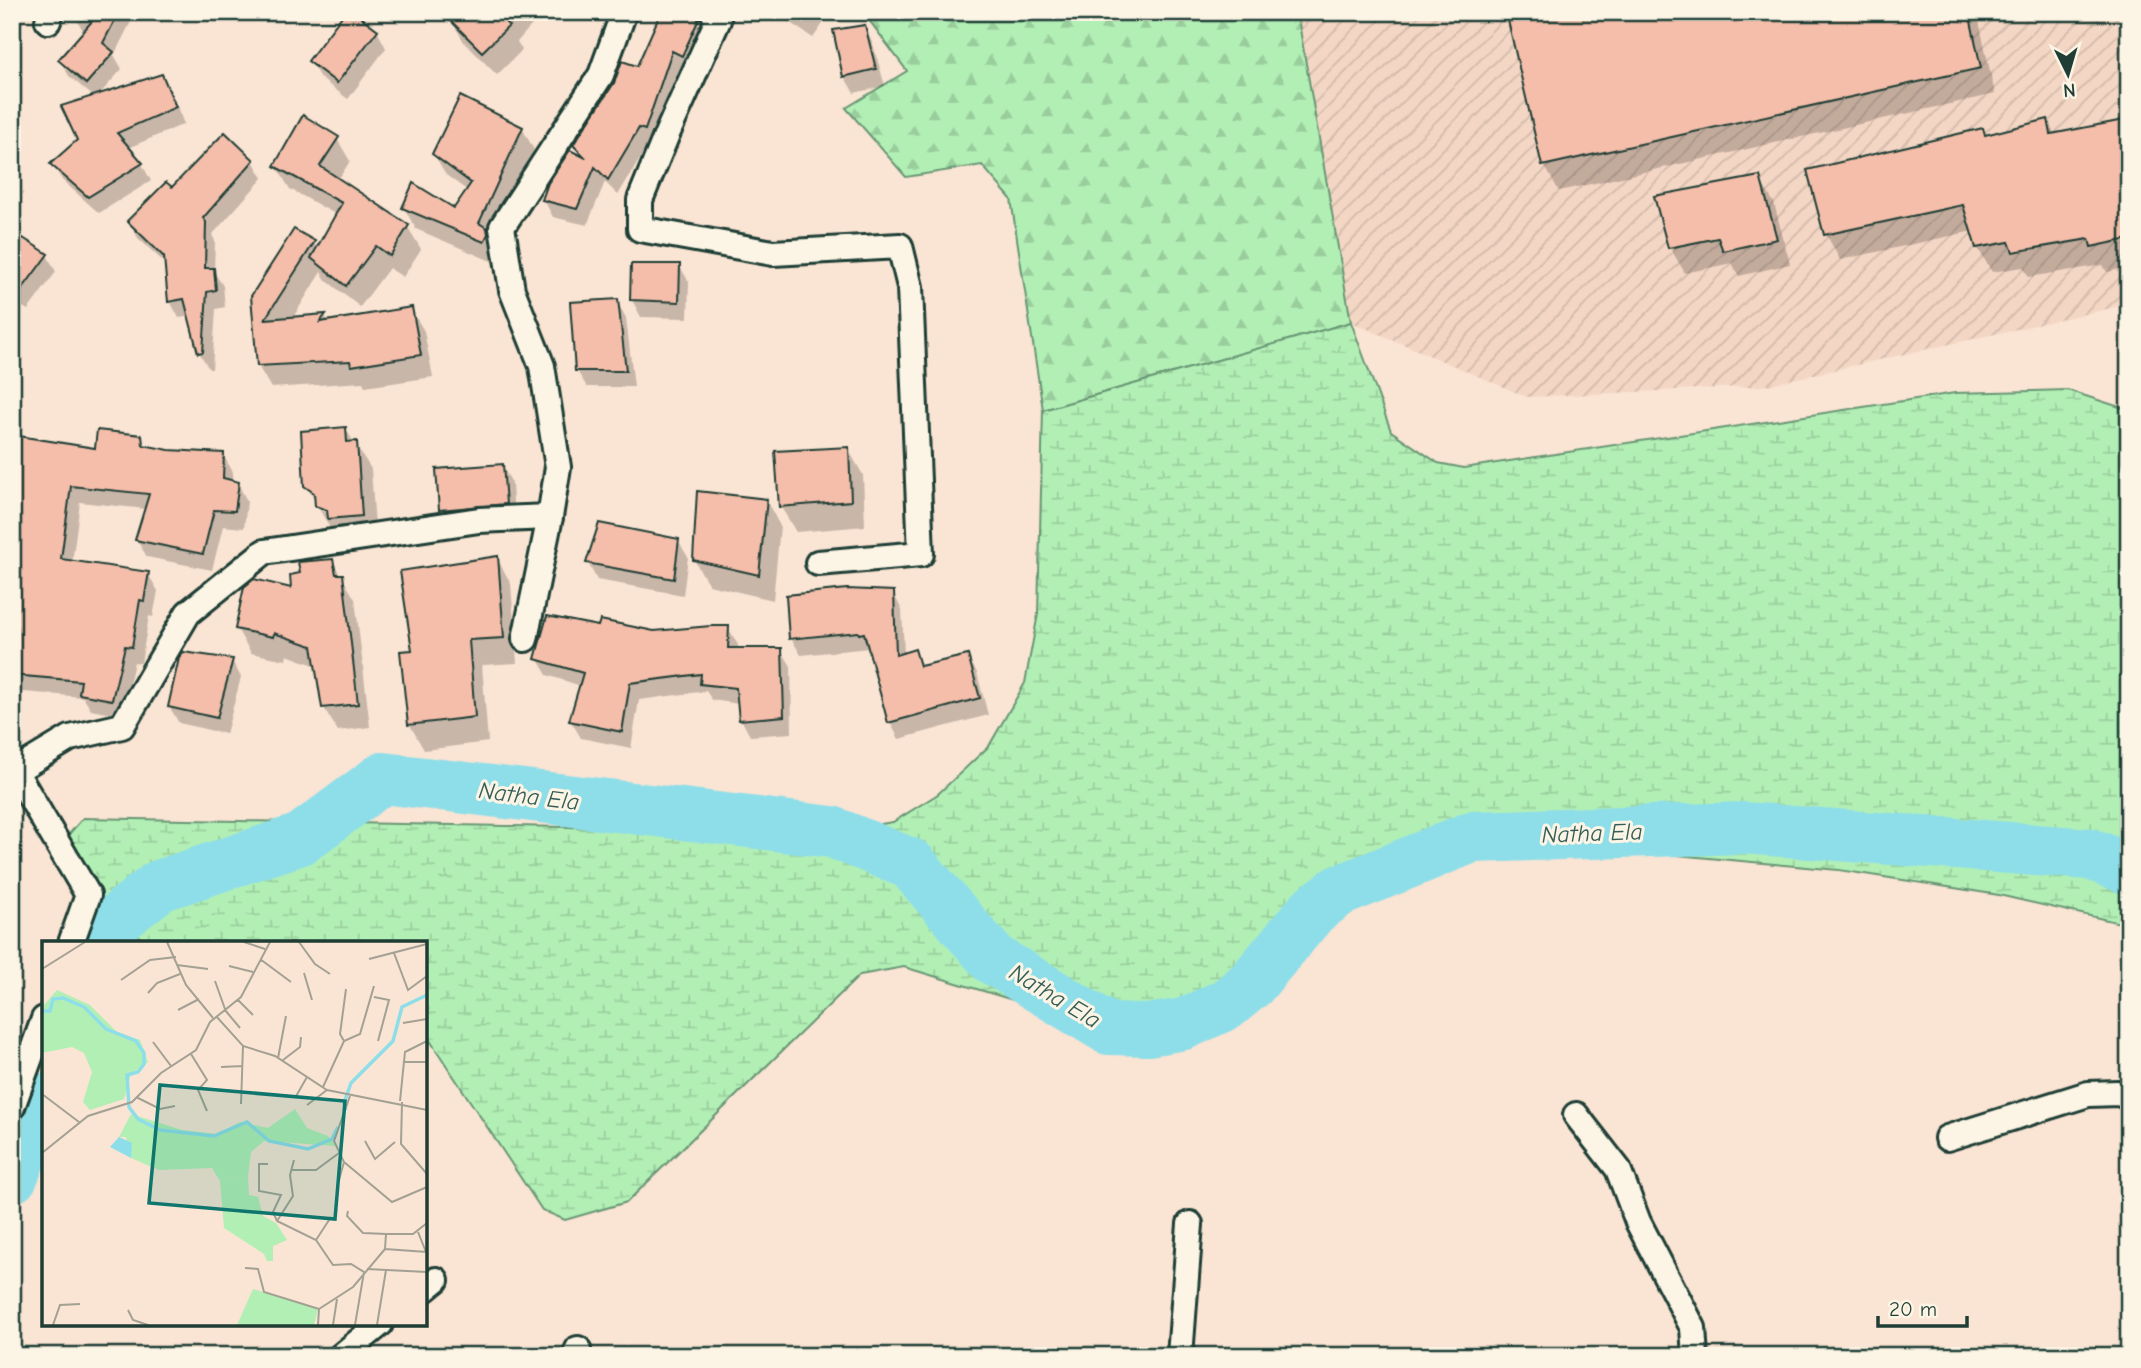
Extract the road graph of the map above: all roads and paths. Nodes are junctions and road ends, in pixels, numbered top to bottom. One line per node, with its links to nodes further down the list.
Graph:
1 (624, 12): 3 (street)
2 (713, 12): 4 (street)
3 (550, 517): 5 (street); 6 (street)
4 (818, 563)
5 (525, 639)
6 (14, 768): 7 (street)
7 (72, 941)
8 (42, 1024): 10 (street)
9 (2129, 1097): 12 (street)
10 (12, 1107)
11 (1576, 1115): 17 (street)
12 (1947, 1138)
13 (1190, 1224): 16 (street)
14 (378, 1326): 15 (street)
15 (341, 1356)
16 (1180, 1356)
17 (1695, 1356)

